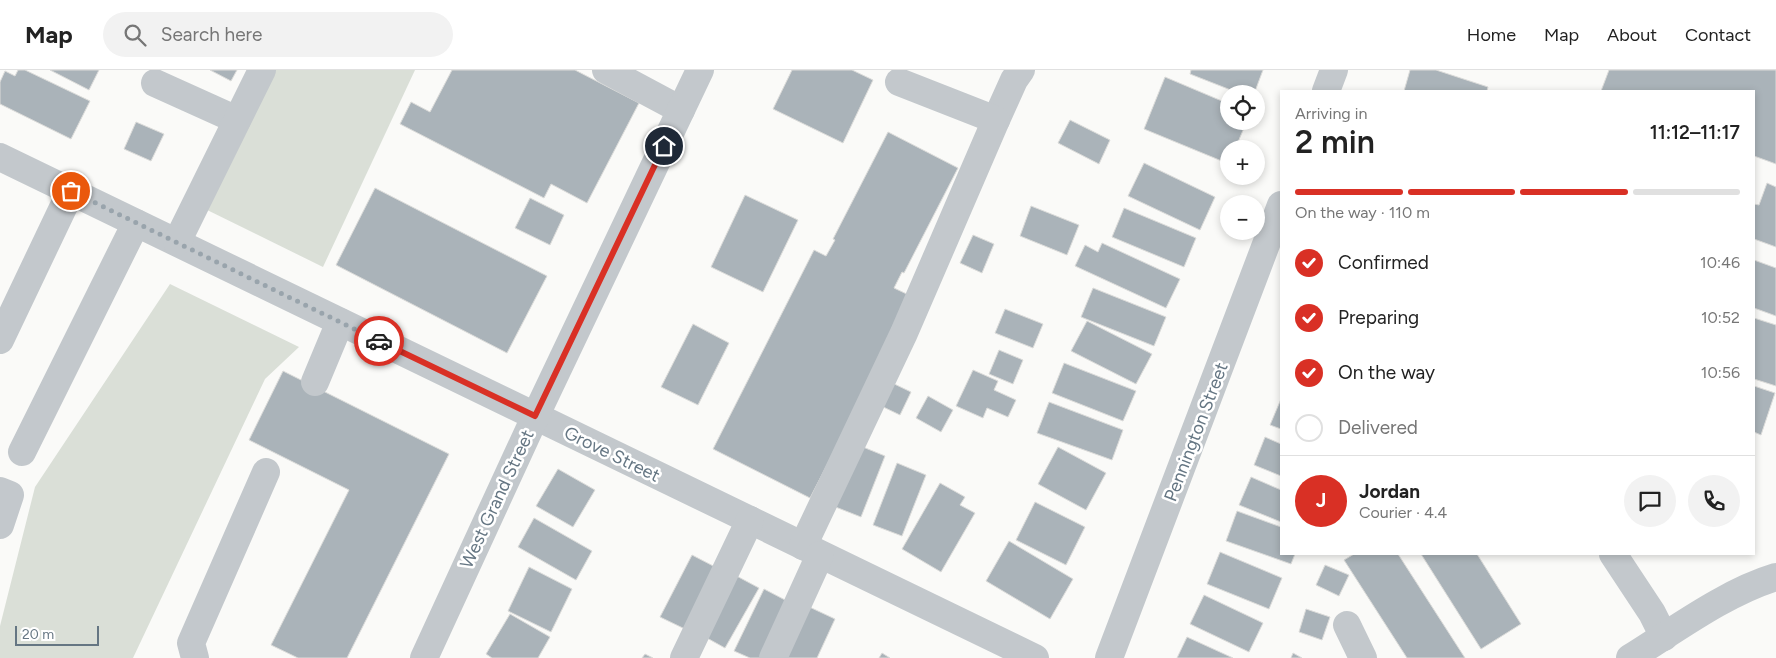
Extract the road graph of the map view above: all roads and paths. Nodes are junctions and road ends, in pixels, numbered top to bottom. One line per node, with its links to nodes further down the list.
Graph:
1 (262, 70): 10 (street)
2 (606, 70): 9 (street)
3 (700, 70): 9 (street, West Grand Street)
4 (1020, 70): 11 (street)
5 (1334, 70): 8 (street)
6 (899, 82): 11 (street)
7 (155, 83): 10 (street)
8 (1326, 90)
9 (681, 110): 20 (street, West Grand Street)
10 (237, 120): 16 (street)
11 (996, 120): 26 (street)
12 (0, 156): 13 (street, Grove Street)
13 (71, 191): 15 (street, Grove Street); 18 (street)
14 (1280, 209): 36 (street, Pennington Street)
15 (136, 223): 16 (street, Grove Street); 21 (street)
16 (177, 242): 17 (street, Grove Street)
17 (340, 322): 19 (street); 20 (street, Grove Street)
18 (0, 340)
19 (315, 382)
20 (535, 416): 24 (street, Grove Street); 32 (street, West Grand Street)
21 (22, 452)
22 (266, 472): 31 (street)
23 (0, 491): 25 (street)
24 (750, 520): 26 (street, Grove Street); 33 (street)
25 (0, 525)
26 (811, 550): 34 (street); 35 (street, Grove Street)
27 (1614, 555): 30 (street)
28 (1776, 577): 30 (street)
29 (1347, 626): 37 (street)
30 (1664, 637): 38 (street)
31 (195, 658)
32 (424, 658)
33 (684, 658)
34 (773, 658)
35 (1035, 658)
36 (1109, 658)
37 (1363, 658)
38 (1630, 658)

